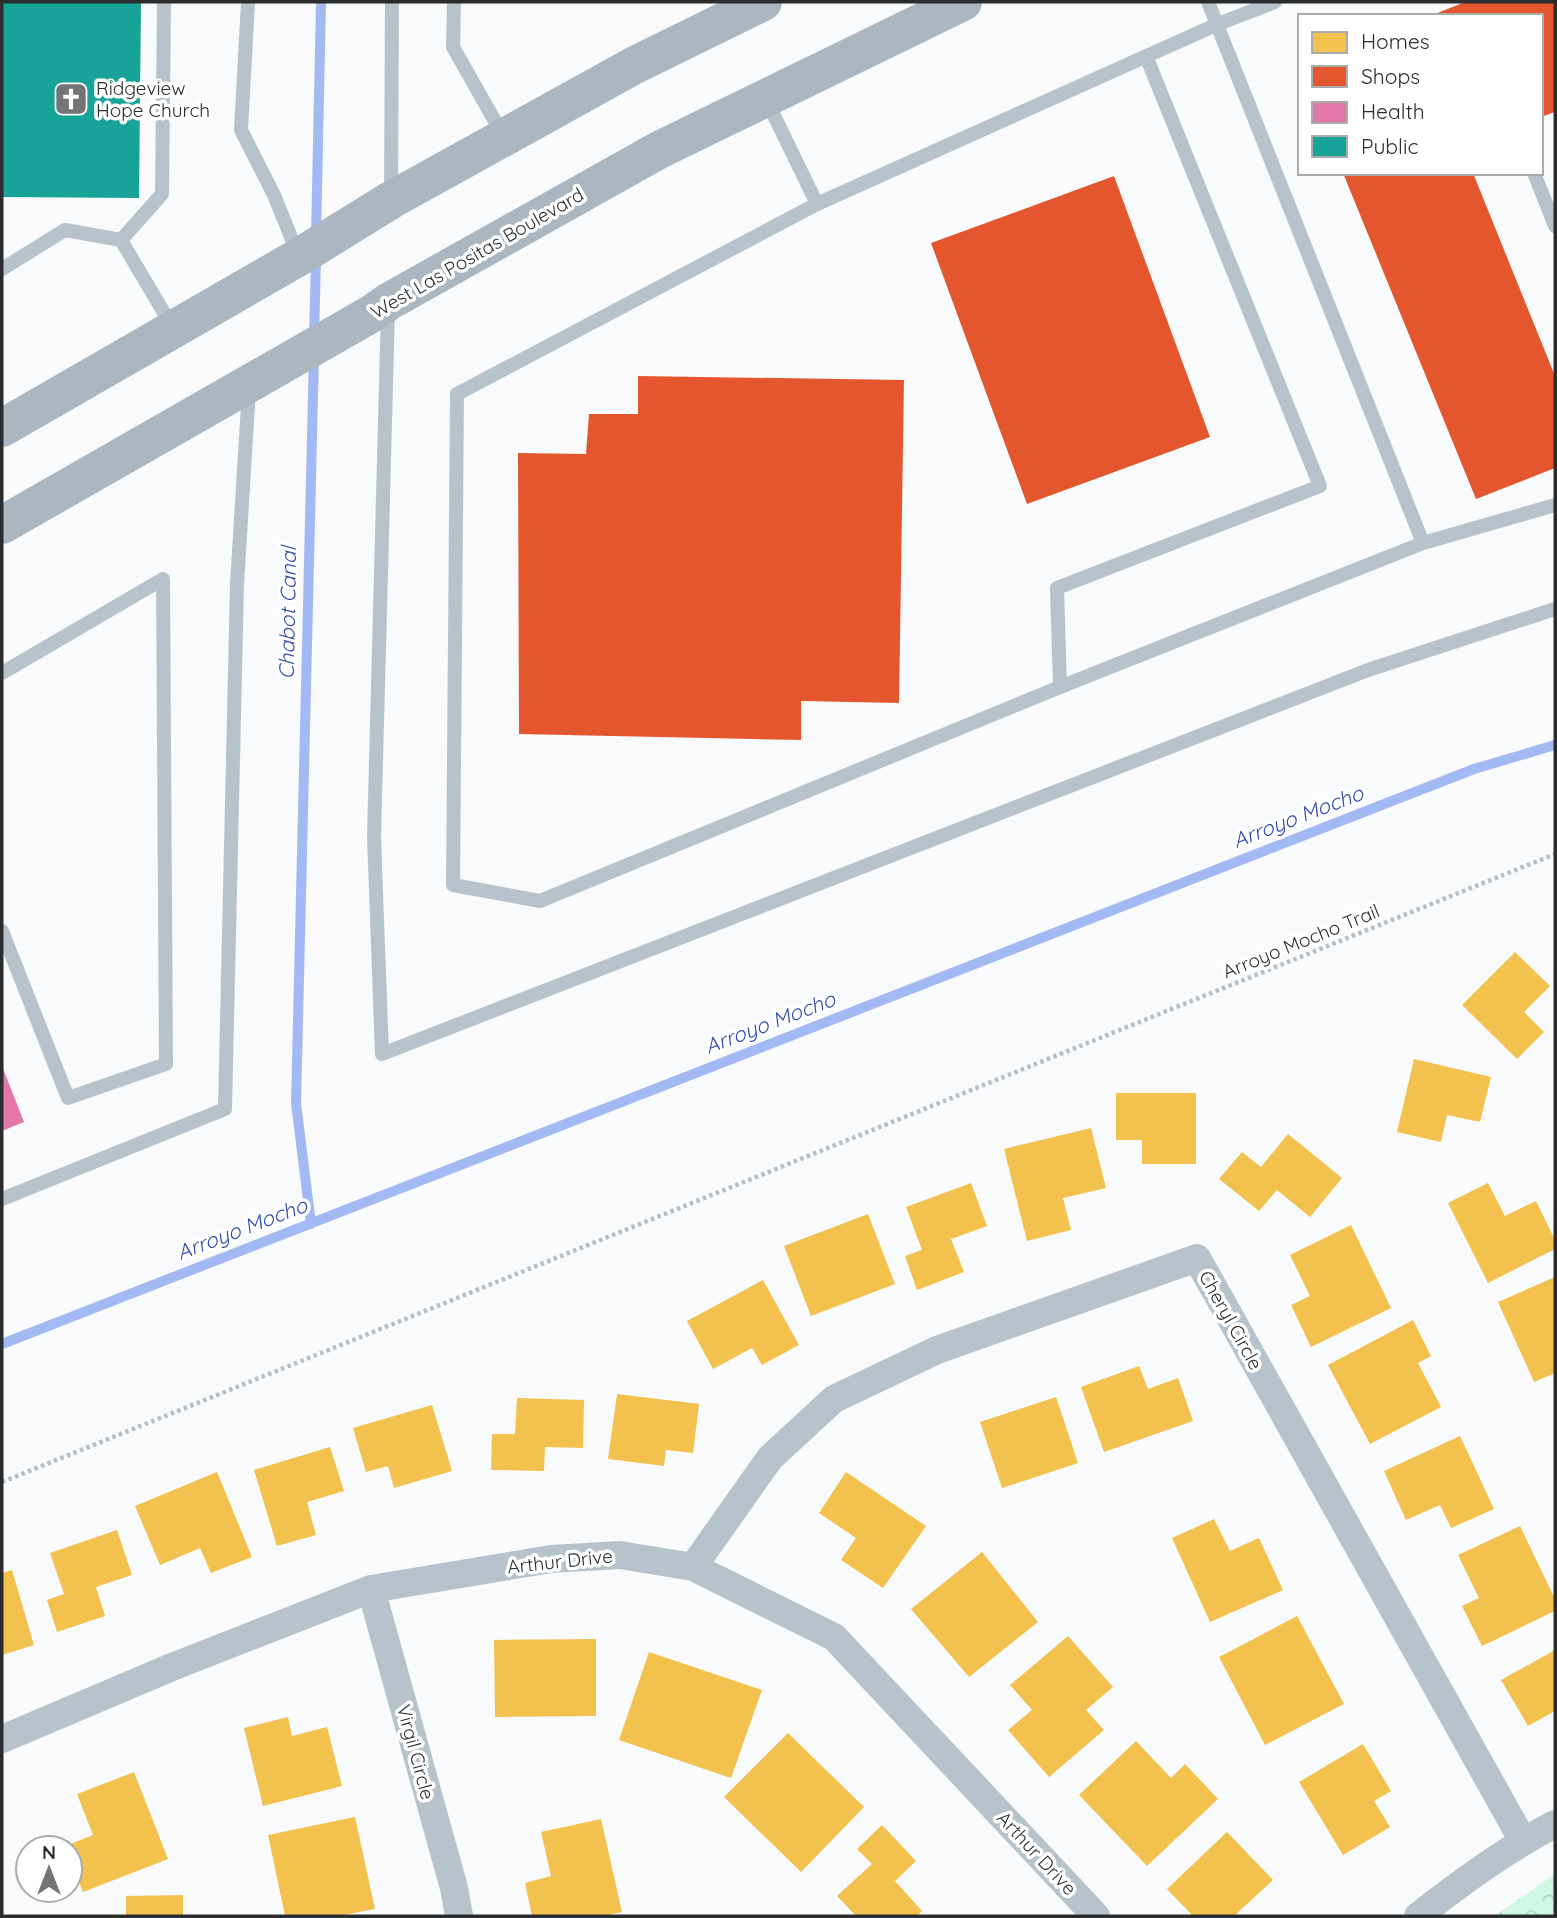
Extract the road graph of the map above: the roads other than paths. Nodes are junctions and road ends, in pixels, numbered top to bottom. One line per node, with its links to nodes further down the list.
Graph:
1 (164, 2): 17 (lane)
2 (248, 2): 18 (lane)
3 (393, 2): 15 (lane)
4 (763, 2): 12 (main road)
5 (963, 2): 11 (main road, West Las Positas Boulevard)
6 (1208, 2): 9 (lane)
7 (1275, 2): 9 (lane)
8 (455, 3): 12 (lane)
9 (1218, 24): 10 (lane); 26 (lane)
10 (1146, 57): 14 (lane); 29 (lane)
11 (766, 98): 14 (lane); 20 (main road, West Las Positas Boulevard)
12 (504, 137): 15 (main road)
13 (1535, 175): 16 (lane)
14 (817, 204): 29 (lane)
15 (382, 205): 18 (main road)
16 (1555, 226)
17 (121, 240): 19 (lane); 21 (lane)
18 (299, 257): 21 (main road)
19 (2, 269)
20 (379, 308): 22 (main road, West Las Positas Boulevard); 27 (lane)
21 (174, 329): 23 (main road)
22 (258, 379): 25 (main road, West Las Positas Boulevard); 31 (lane)
23 (2, 428)
24 (1555, 505): 26 (lane)
25 (2, 525)
26 (1423, 543): 29 (lane)
27 (1555, 609)
28 (2, 673): 30 (lane)
29 (1060, 687)
30 (2, 931)
31 (2, 1199)
32 (693, 1567): 33 (street, Arthur Drive); 36 (street, Cheryl Circle); 38 (street, Arthur Drive)
33 (371, 1589): 34 (street, Arthur Drive); 37 (street, Virgil Circle)
34 (2, 1739)
35 (1555, 1824): 36 (street)
36 (1522, 1841): 39 (street)
37 (458, 1916)
38 (1096, 1916)
39 (1418, 1916)

